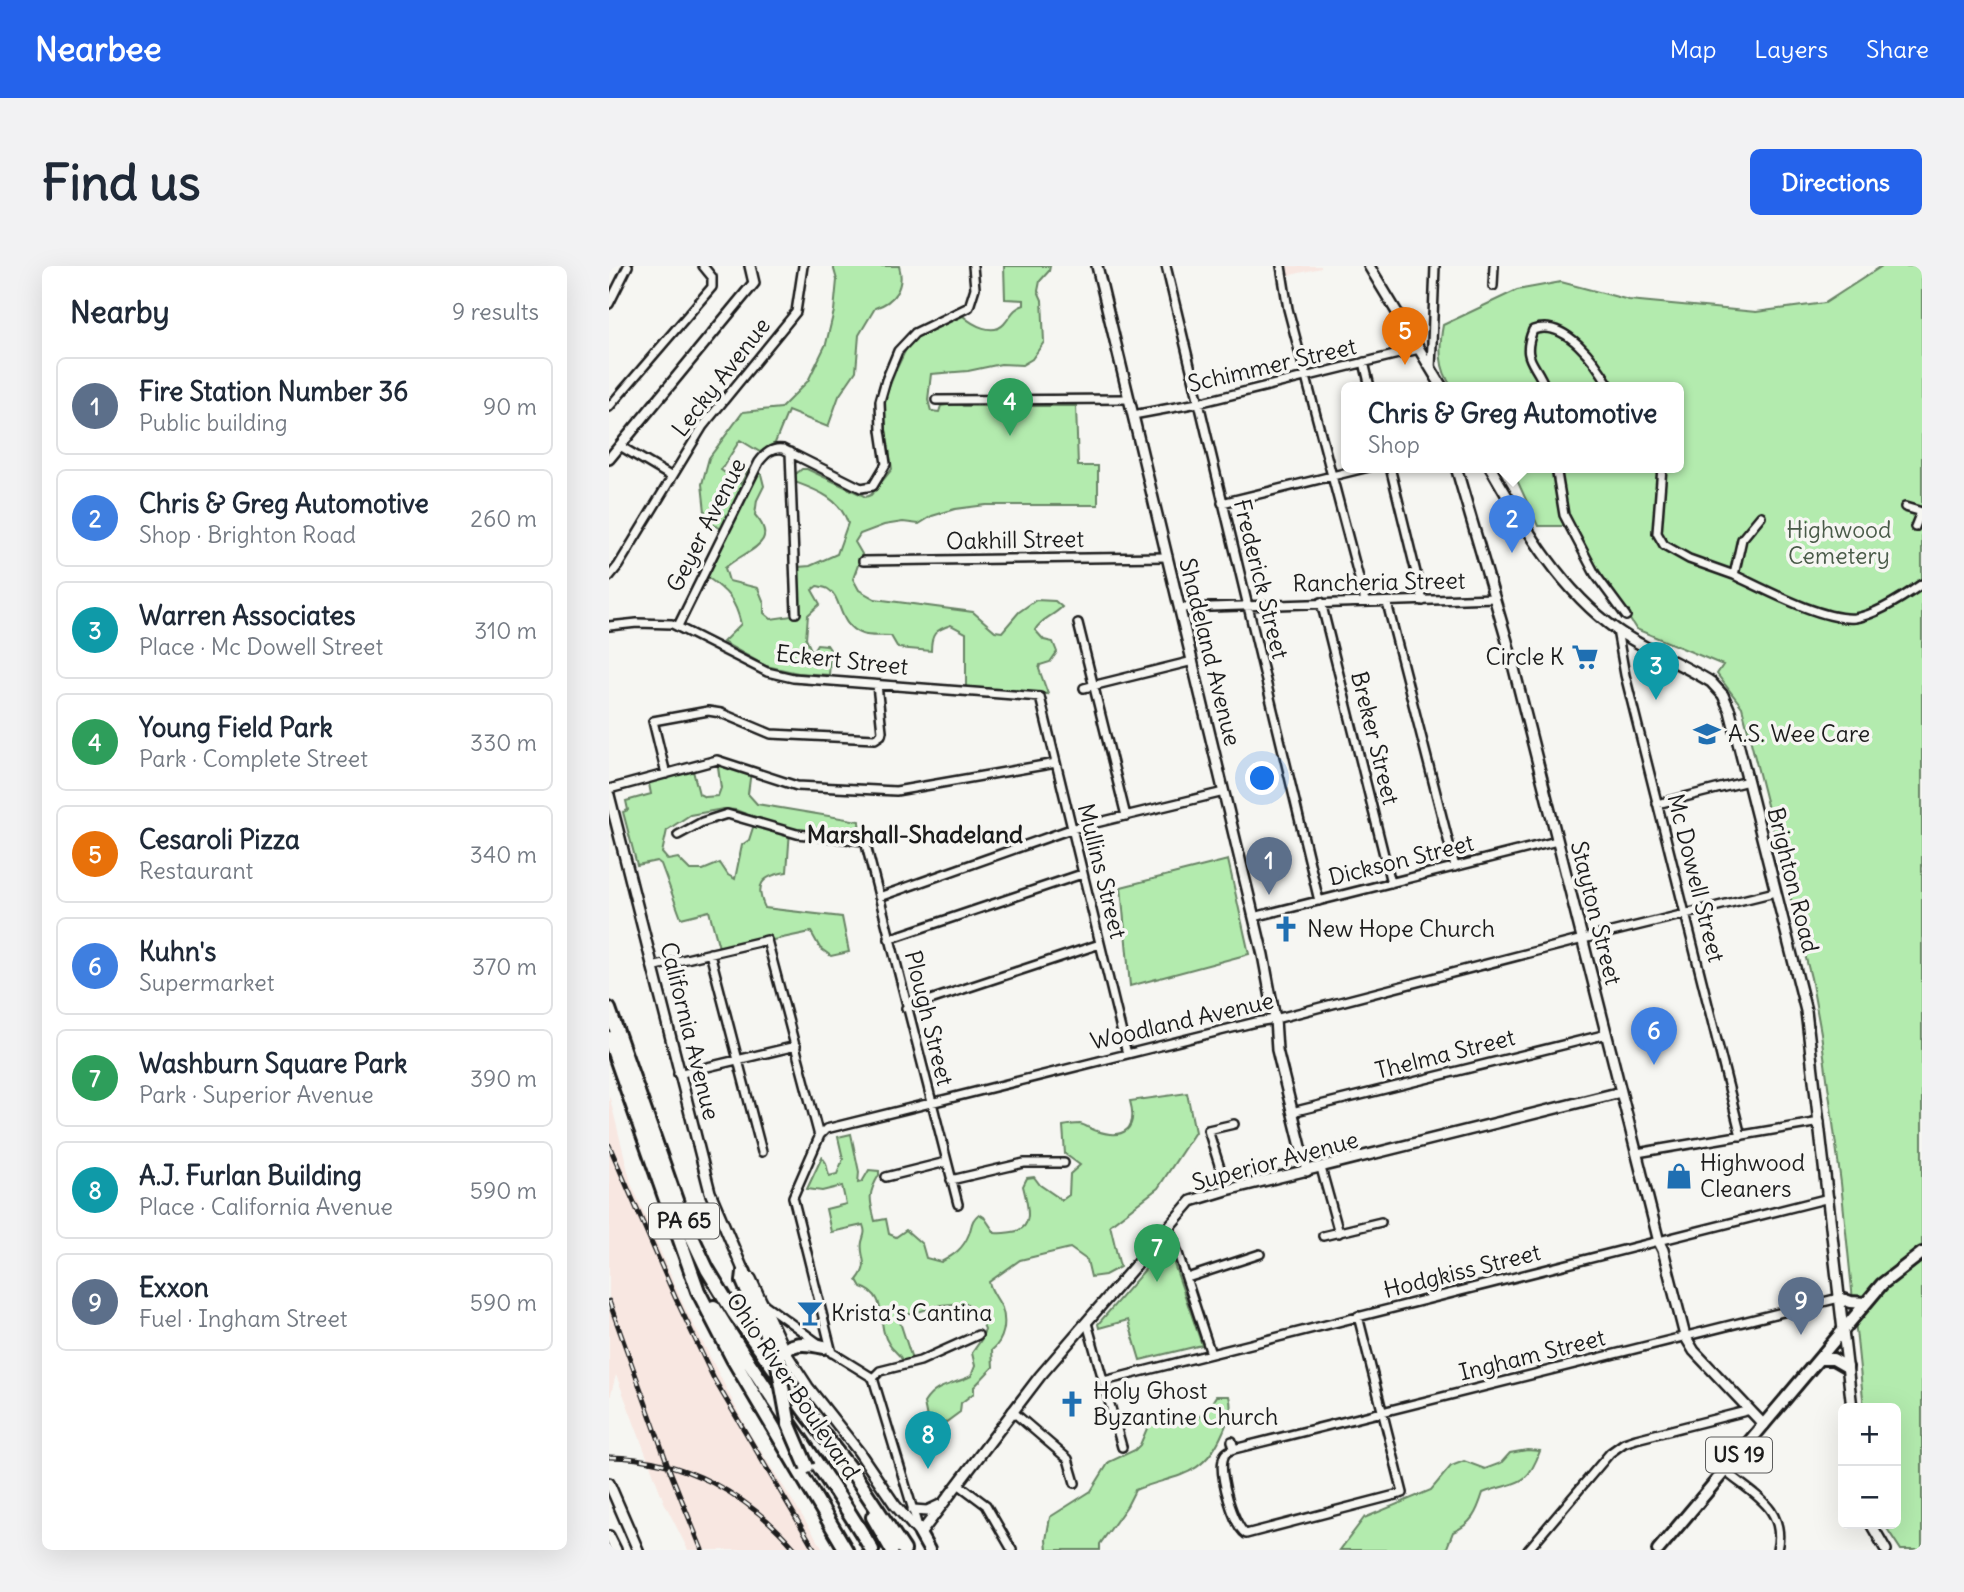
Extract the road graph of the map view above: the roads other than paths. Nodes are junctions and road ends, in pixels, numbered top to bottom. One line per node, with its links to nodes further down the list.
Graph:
1 (628, 266): 13 (street)
2 (703, 266): 25 (street)
3 (750, 266): 27 (street)
4 (803, 266): 37 (street, Lecky Avenue)
5 (973, 266): 28 (street)
6 (1097, 266): 22 (street, Shadeland Avenue)
7 (1165, 266): 24 (street, Frederick Street)
8 (1281, 266): 17 (street)
9 (1369, 266): 14 (street)
10 (1434, 266): 16 (street)
11 (1494, 266): 12 (street)
12 (1493, 286)
13 (609, 304)
14 (1419, 349): 15 (street, Schimmer Street); 16 (street)
15 (1364, 362): 17 (street, Schimmer Street); 18 (street)
16 (1431, 369): 19 (street)
17 (1306, 376): 24 (street, Schimmer Street); 36 (street)
18 (1369, 382)
19 (1439, 382)
20 (1543, 382): 21 (street)
21 (1607, 382)
22 (1129, 399): 23 (street); 26 (street, Shadeland Avenue)
23 (936, 400)
24 (1198, 403): 26 (street, Schimmer Street); 38 (street, Frederick Street)
25 (609, 407)
26 (1133, 415): 43 (street, Shadeland Avenue)
27 (620, 446): 29 (street); 37 (street)
28 (790, 452): 55 (street); 59 (street, Geyer Avenue)
29 (609, 459)
30 (1347, 473): 36 (street)
31 (1391, 473): 50 (street)
32 (1458, 473): 48 (street, Stayton Street)
33 (1494, 473): 60 (street, Brighton Road)
34 (1557, 473): 56 (street)
35 (1662, 473): 45 (street)
36 (1332, 477): 38 (street); 49 (street)
37 (672, 478): 46 (street, Lecky Avenue)
38 (1222, 503): 53 (street, Frederick Street)
39 (1905, 508): 40 (street)
40 (1921, 512): 42 (street)
41 (1761, 516): 45 (street)
42 (1915, 527)
43 (1167, 557): 44 (street, Oakhill Street); 54 (street, Shadeland Avenue)
44 (863, 561)
45 (1734, 575): 47 (street)
46 (609, 577)
47 (1922, 584)
48 (1495, 598): 50 (street, Rancheria Street); 76 (street, Stayton Street)
49 (1365, 601): 51 (street, Rancheria Street); 52 (street, Rancheria Street)
50 (1423, 601): 52 (street, Rancheria Street)
51 (1321, 602): 53 (street, Rancheria Street); 79 (street, Breker Street)
52 (1387, 603): 77 (street)
53 (1248, 605): 54 (street, Rancheria Street); 82 (street, Frederick Street)
54 (1180, 608): 61 (street, Shadeland Avenue)
55 (796, 613)
56 (1626, 617)
57 (1078, 623): 63 (street)
58 (609, 626): 59 (street, Eckert Street)
59 (678, 626): 62 (street, Eckert Street)
60 (1617, 630): 68 (street, Brighton Road); 72 (street, Mc Dowell Street)
61 (1193, 661): 63 (street); 70 (street, Shadeland Avenue)
62 (877, 685): 65 (street, Eckert Street); 67 (street)
63 (1093, 686): 64 (street); 73 (street)
64 (1084, 688)
65 (1040, 697): 66 (street, Mullins Street)
66 (1056, 763): 67 (street); 74 (street, Mullins Street)
67 (666, 774): 69 (street)
68 (1748, 781): 72 (street); 80 (street, Brighton Road)
69 (609, 789)
70 (1224, 792): 73 (street); 84 (street, Shadeland Avenue)
71 (609, 795): 89 (street, California Avenue)
72 (1657, 804): 83 (street, Mc Dowell Street)
73 (1126, 816): 74 (street)
74 (1072, 829): 78 (street, Mullins Street); 81 (street)
75 (678, 835): 81 (street, Plough Street)
76 (1557, 841): 77 (street, Dickson Street); 86 (street, Stayton Street)
77 (1455, 867): 79 (street, Dickson Street)
78 (1082, 874): 85 (street); 87 (street, Mullins Street)
79 (1391, 883): 82 (street, Dickson Street)
80 (1776, 892): 83 (street, Woodland Avenue); 102 (street, Brighton Road)
81 (879, 897): 85 (street, Plough Street)
82 (1319, 901): 84 (street, Dickson Street)
83 (1685, 914): 86 (street, Woodland Avenue); 104 (street, Mc Dowell Street)
84 (1254, 917): 92 (street, Shadeland Avenue)
85 (889, 939): 90 (street, Plough Street)
86 (1583, 939): 92 (street, Woodland Avenue); 93 (street, Stayton Street)
87 (1100, 944): 90 (street); 96 (street, Mullins Street)
88 (710, 953): 89 (street); 95 (street); 97 (street)
89 (652, 967): 98 (street, California Avenue)
90 (906, 1008): 100 (street, Plough Street)
91 (609, 1009): 143 (highway, PA 65)
92 (1275, 1019): 96 (street, Woodland Avenue); 101 (street, Shadeland Avenue)
93 (1607, 1034): 99 (street, Stayton Street); 101 (street, Thelma Street)
94 (609, 1038): 122 (highway, PA 65)
95 (796, 1046): 97 (street); 105 (street)
96 (1127, 1054): 100 (street, Woodland Avenue)
97 (737, 1060): 98 (street); 106 (street)
98 (678, 1074): 125 (street, California Avenue)
99 (1622, 1092): 107 (street, Stayton Street); 110 (street, Superior Avenue)
100 (930, 1103): 105 (street, Woodland Avenue); 108 (street, Plough Street)
101 (1292, 1112): 111 (street, Shadeland Avenue)
102 (1820, 1122): 104 (street); 115 (street, Brighton Road)
103 (1234, 1124): 114 (street)
104 (1741, 1136): 107 (street)
105 (820, 1137): 135 (street)
106 (762, 1152)
107 (1637, 1153): 121 (street, Stayton Street)
108 (946, 1162): 112 (street); 113 (street, Plough Street)
109 (1064, 1163): 113 (street)
110 (1321, 1168): 111 (street, Superior Avenue); 119 (street)
111 (1307, 1171): 114 (street, Superior Avenue)
112 (886, 1177)
113 (951, 1180): 116 (street, Plough Street)
114 (1227, 1190): 118 (street, Superior Avenue)
115 (1829, 1198): 121 (street, Hodgkiss Street); 127 (street, Brighton Road)
116 (958, 1204)
117 (1381, 1222): 119 (street)
118 (1169, 1226): 126 (street); 131 (street, Superior Avenue)
119 (1339, 1233): 120 (street)
120 (1323, 1236)
121 (1659, 1242): 130 (street, Hodgkiss Street); 134 (street, Stayton Street)
122 (682, 1244): 160 (highway); 162 (highway, Ohio River Boulevard / PA 65)
123 (1922, 1253): 129 (main road, US 19)
124 (1260, 1254): 126 (street)
125 (744, 1272): 128 (street, California Avenue); 136 (highway)
126 (1187, 1278): 137 (street)
127 (1839, 1298): 129 (main road); 132 (street, Brighton Road); 134 (street, Ingham Street)
128 (759, 1300): 135 (street); 136 (street, California Avenue)
129 (1866, 1303): 132 (main road, US 19)
130 (1358, 1316): 137 (street, Hodgkiss Street); 146 (street)
131 (1087, 1323): 141 (street); 145 (street, Superior Avenue)
132 (1843, 1331): 138 (main road, US 19); 139 (street, Brighton Road)
133 (978, 1335): 140 (street)
134 (1685, 1336): 144 (street, Stayton Street); 146 (street, Ingham Street)
135 (828, 1350): 136 (highway); 140 (street)
136 (779, 1354): 156 (street, California Avenue); 161 (highway, bridge)
137 (1211, 1354): 141 (street, Hodgkiss Street)
138 (1819, 1359): 139 (main road); 147 (main road, US 19)
139 (1847, 1367): 142 (street, Brighton Road)
140 (873, 1378): 154 (street)
141 (1104, 1381): 148 (street)
142 (1851, 1403)
143 (803, 1410): 163 (highway, Ohio River Boulevard / PA 65); 164 (highway)
144 (1750, 1410): 147 (street, Stayton Street); 167 (street)
145 (1012, 1411): 151 (street); 152 (street, Superior Avenue)
146 (1382, 1412): 146 (street, Ingham Street)
147 (1764, 1425): 149 (main road, US 19)
148 (1122, 1447)
149 (1725, 1471): 168 (main road, US 19); 169 (street)
150 (609, 1483): 159 (street)
151 (1075, 1483)
152 (958, 1484): 153 (street, Superior Avenue); 166 (street)
153 (944, 1502): 154 (street); 156 (street, Superior Avenue)
154 (913, 1510): 156 (street)
155 (1874, 1529): 170 (street)
156 (920, 1534): 165 (main road)
157 (609, 1536): 158 (street)
158 (616, 1550)
159 (638, 1550)
160 (846, 1550)
161 (854, 1550)
162 (872, 1550)
163 (892, 1550)
164 (904, 1550)
165 (929, 1550)
166 (1012, 1550)
167 (1528, 1550)
168 (1658, 1550)
169 (1777, 1550)
170 (1886, 1550)

